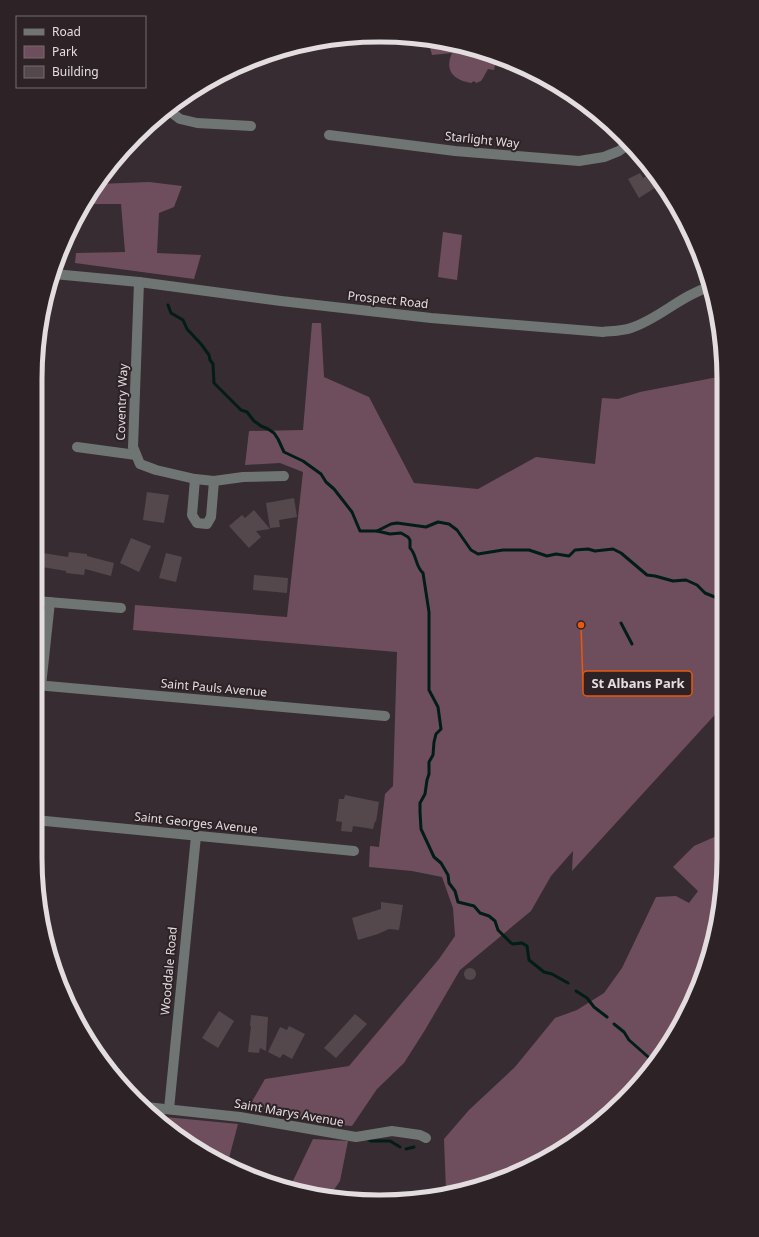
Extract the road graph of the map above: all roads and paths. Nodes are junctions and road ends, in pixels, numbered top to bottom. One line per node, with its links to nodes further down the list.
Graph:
1 (172, 113): 2 (street)
2 (251, 126)
3 (329, 135): 4 (street, Starlight Way)
4 (624, 147)
5 (59, 274): 6 (street, Prospect Road)
6 (139, 282): 7 (street, Prospect Road); 9 (street, Coventry Way)
7 (704, 288)
8 (77, 447): 9 (street)
9 (136, 455): 11 (street, Coventry Way)
10 (284, 476): 12 (street, Coventry Way)
11 (195, 479): 12 (street, Coventry Way); 12 (street)
12 (214, 481)
13 (42, 601): 14 (street)
14 (50, 602): 15 (street); 16 (street, Saint Pauls Avenue)
15 (121, 608)
16 (42, 657)
17 (42, 685): 18 (street, Saint Pauls Avenue)
18 (385, 716)
19 (42, 821): 20 (street, Saint Georges Avenue)
20 (196, 836): 21 (street, Saint Georges Avenue); 23 (street, Wooddale Road)
21 (354, 851)
22 (153, 1108): 23 (street, Saint Marys Avenue)
23 (169, 1109): 24 (street, Saint Marys Avenue)
24 (426, 1138)

